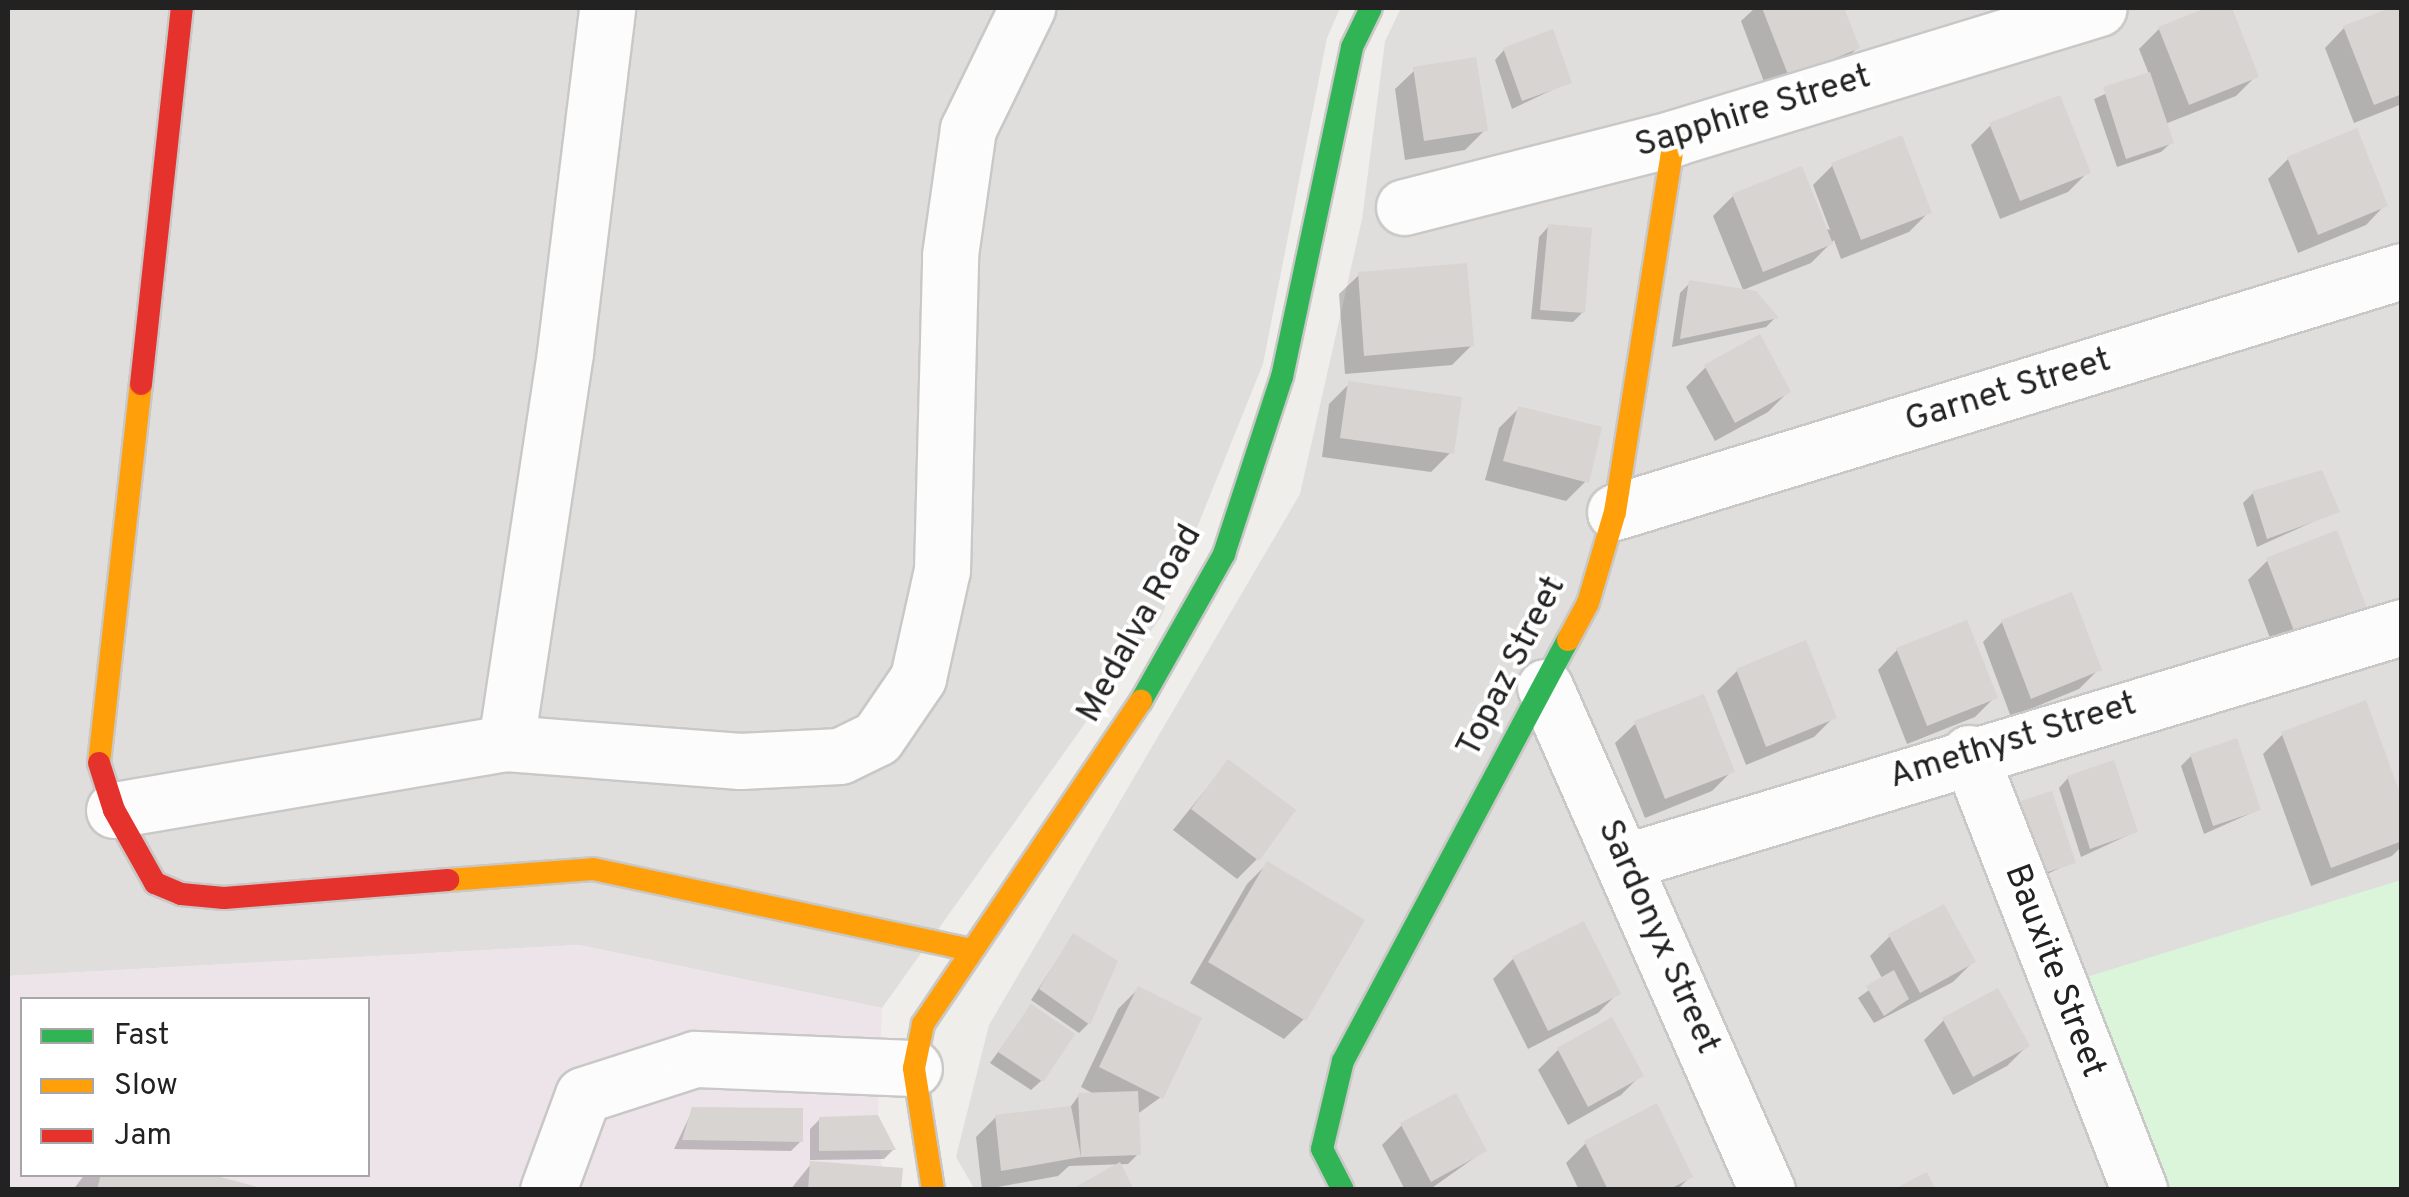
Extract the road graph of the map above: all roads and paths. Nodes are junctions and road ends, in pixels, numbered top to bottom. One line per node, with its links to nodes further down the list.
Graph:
1 (182, 8): 14 (street)
2 (608, 8): 12 (street)
3 (1026, 8): 12 (street)
4 (1371, 8): 16 (street, Medalva Road)
5 (2099, 8): 6 (street, Sapphire Street)
6 (1674, 138): 7 (street, Sapphire Street); 9 (street, Topaz Street)
7 (1404, 208)
8 (2402, 271): 9 (street, Garnet Street)
9 (1615, 512): 11 (street, Topaz Street)
10 (2402, 627): 13 (street, Amethyst Street)
11 (1545, 687): 15 (street, Sardonyx Street); 20 (street, Topaz Street)
12 (506, 743): 14 (street)
13 (1968, 753): 15 (street, Amethyst Street); 22 (street, Bauxite Street)
14 (114, 810): 16 (street)
15 (1627, 862): 21 (street, Sardonyx Street)
16 (970, 950): 17 (street, Medalva Road)
17 (914, 1068): 18 (street); 19 (street, Medalva Road)
18 (548, 1190)
19 (934, 1190)
20 (1343, 1190)
21 (1768, 1190)
22 (2139, 1190)

